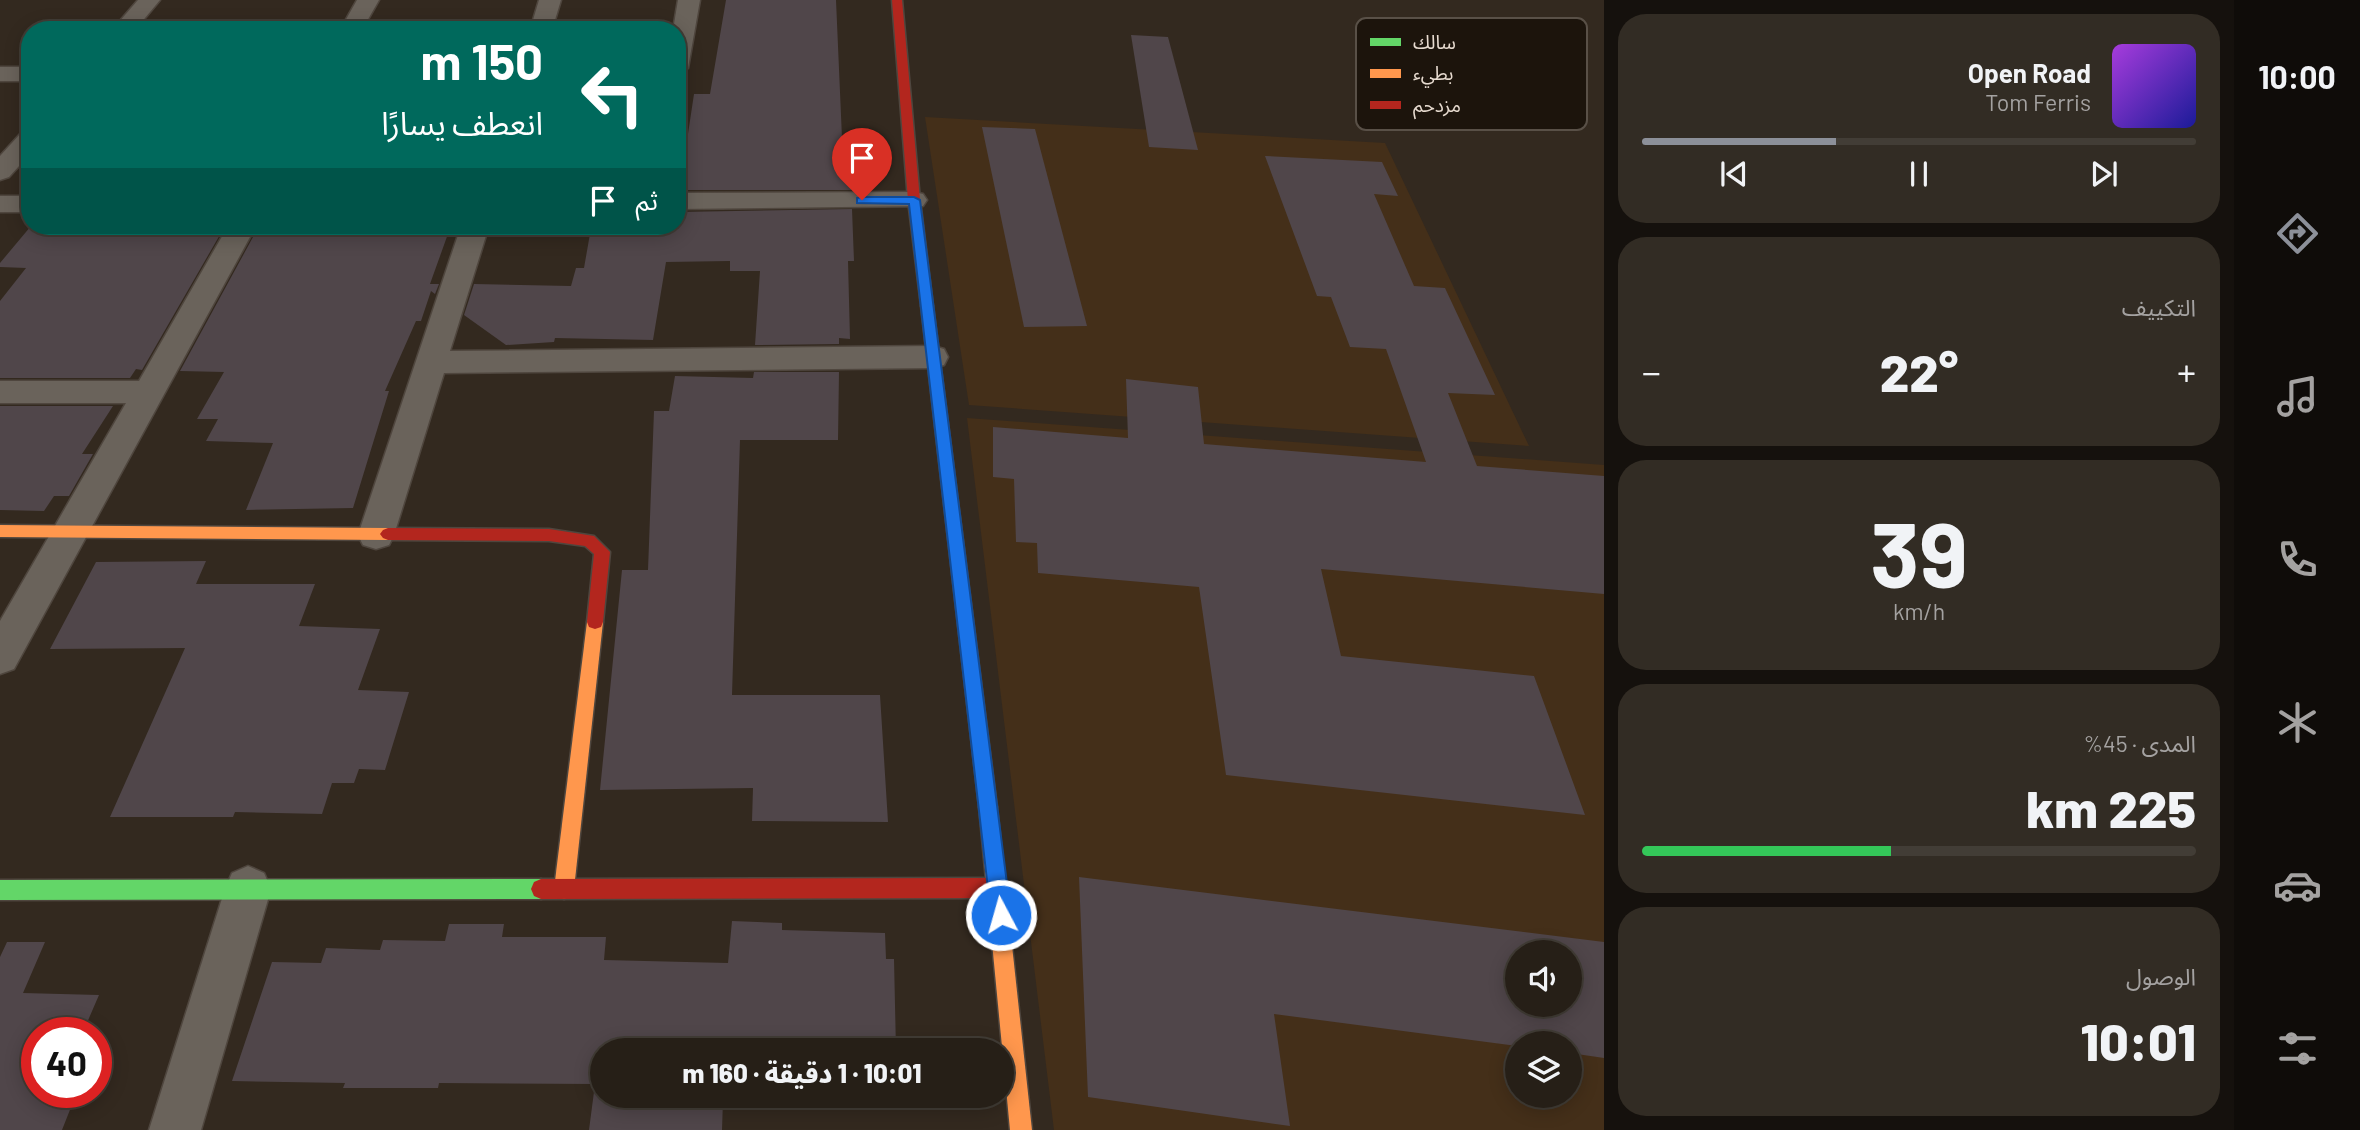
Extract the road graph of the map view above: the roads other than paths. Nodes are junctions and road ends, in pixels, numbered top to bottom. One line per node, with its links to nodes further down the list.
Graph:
1 (149, 0): 6 (street)
2 (368, 0): 7 (street)
3 (550, 0): 8 (street)
4 (689, 0): 9 (street)
5 (897, 0): 14 (street)
6 (131, 21)
7 (356, 21)
8 (544, 21)
9 (685, 21)
10 (0, 74): 11 (street)
11 (21, 74)
12 (21, 148): 13 (street)
13 (0, 172)
14 (914, 200): 15 (street); 20 (street)
15 (686, 201)
16 (0, 204): 17 (street)
17 (21, 204)
18 (237, 235): 23 (street)
19 (472, 235): 21 (street)
20 (933, 357): 21 (street); 28 (street)
21 (433, 362): 26 (street)
22 (0, 391): 23 (street)
23 (148, 392): 25 (street)
24 (0, 531): 25 (street)
25 (70, 532): 26 (street); 27 (street)
26 (376, 535): 30 (street)
27 (0, 657)
28 (998, 888): 30 (street); 33 (street)
29 (248, 889): 30 (street); 31 (street); 32 (street)
30 (564, 889)
31 (0, 890)
32 (175, 1130)
33 (1021, 1130)

